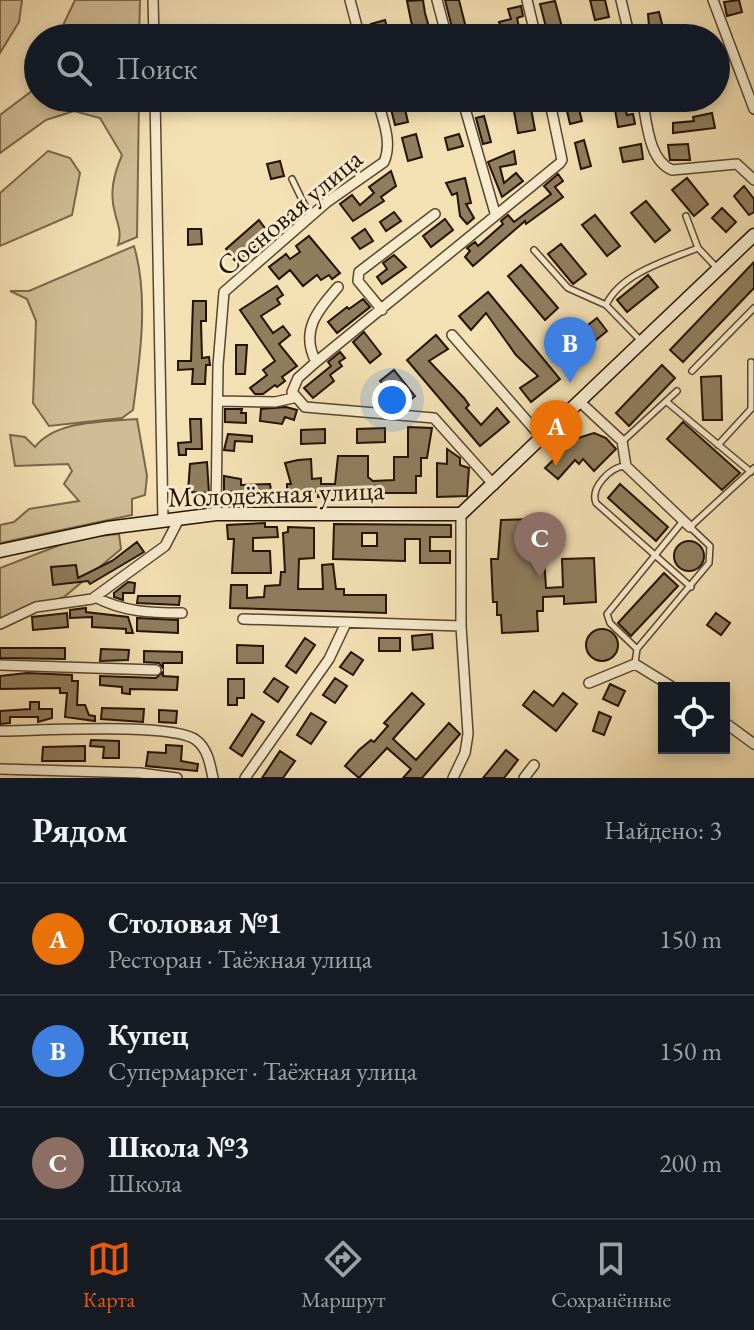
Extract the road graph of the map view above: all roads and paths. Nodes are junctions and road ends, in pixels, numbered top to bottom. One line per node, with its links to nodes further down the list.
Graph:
1 (153, 0): 7 (street)
2 (350, 0): 8 (street)
3 (437, 0): 9 (street)
4 (527, 0): 10 (street)
5 (621, 0): 11 (street)
6 (713, 0): 12 (street)
7 (154, 24)
8 (356, 24)
9 (443, 24)
10 (533, 24)
11 (627, 24)
12 (722, 24)
13 (730, 45): 14 (street)
14 (754, 109)
15 (155, 112): 53 (street)
16 (381, 112): 24 (street, Сосновая улица)
17 (466, 112): 22 (street)
18 (552, 112): 22 (street)
19 (645, 112): 21 (street)
20 (292, 179): 24 (lane)
21 (754, 180)
22 (495, 213): 33 (street)
23 (435, 214): 33 (street)
24 (310, 216): 41 (street, Сосновая улица)
25 (686, 216): 27 (lane)
26 (753, 239): 29 (main road)
27 (698, 248): 29 (lane); 31 (lane)
28 (534, 250): 31 (lane)
29 (719, 270): 35 (main road)
30 (338, 287): 36 (street)
31 (606, 305): 35 (lane)
32 (754, 308): 38 (lane)
33 (382, 310): 36 (street)
34 (452, 335): 44 (street)
35 (643, 343): 42 (main road)
36 (316, 362): 40 (street)
37 (751, 362): 46 (lane)
38 (692, 371)
39 (677, 391): 43 (lane)
40 (293, 398): 41 (street); 49 (street)
41 (219, 401): 50 (street, Сосновая улица)
42 (580, 402): 44 (main road); 45 (street)
43 (667, 402): 45 (lane); 46 (lane)
44 (542, 438): 49 (main road)
45 (622, 441): 47 (street)
46 (718, 445): 48 (lane)
47 (626, 466): 54 (street); 56 (lane)
48 (752, 470): 54 (lane)
49 (494, 485): 51 (main road)
50 (216, 514): 51 (main road, Молодёжная улица); 52 (main road, Молодёжная улица)
51 (461, 514): 63 (street)
52 (179, 519): 53 (main road, Молодёжная улица); 58 (street)
53 (163, 521): 55 (main road, Молодёжная улица)
54 (687, 524): 56 (lane); 57 (lane)
55 (0, 551)
56 (655, 556): 57 (lane); 64 (lane)
57 (691, 587): 64 (lane)
58 (95, 597): 59 (street); 62 (street)
59 (182, 613)
60 (243, 619): 61 (street)
61 (346, 623): 63 (street); 77 (street)
62 (0, 624)
63 (461, 626): 78 (street)
64 (637, 649): 65 (lane)
65 (635, 664): 68 (street); 69 (street)
66 (0, 665): 67 (street)
67 (156, 670)
68 (664, 682)
69 (589, 683)
70 (730, 726): 72 (street)
71 (0, 731): 76 (street)
72 (754, 744)
73 (534, 765): 79 (street)
74 (0, 769): 75 (street)
75 (177, 778)
76 (212, 778)
77 (245, 778)
78 (453, 778)
79 (524, 778)

